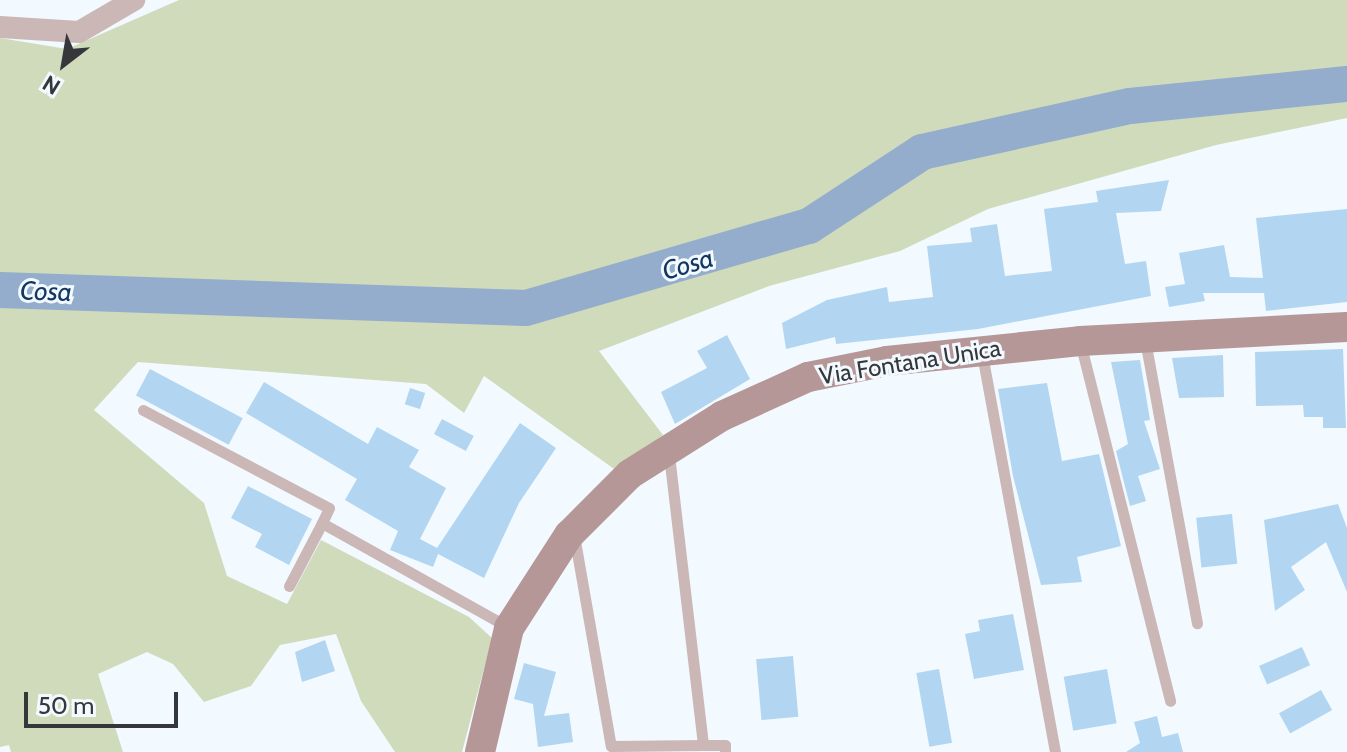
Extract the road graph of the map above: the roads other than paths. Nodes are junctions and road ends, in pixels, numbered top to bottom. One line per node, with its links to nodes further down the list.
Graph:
1 (134, 0): 2 (street)
2 (115, 7): 3 (street)
3 (0, 27)
4 (1347, 327): 5 (main road, Via Fontana Unica)
5 (1145, 339): 6 (main road, Via Fontana Unica); 13 (lane)
6 (1080, 341): 7 (main road, Via Fontana Unica); 15 (lane)
7 (982, 350): 9 (main road, Via Fontana Unica); 19 (lane)
8 (143, 410): 10 (lane)
9 (669, 450): 11 (main road, Via Fontana Unica); 16 (lane)
10 (322, 523): 12 (lane); 14 (lane)
11 (574, 530): 14 (main road, Via Fontana Unica); 16 (lane)
12 (289, 586)
13 (1197, 623)
14 (509, 628): 17 (main road, Via Fontana Unica)
15 (1170, 701)
16 (703, 745): 18 (lane)
17 (480, 752)
18 (725, 752)
19 (1055, 752)

